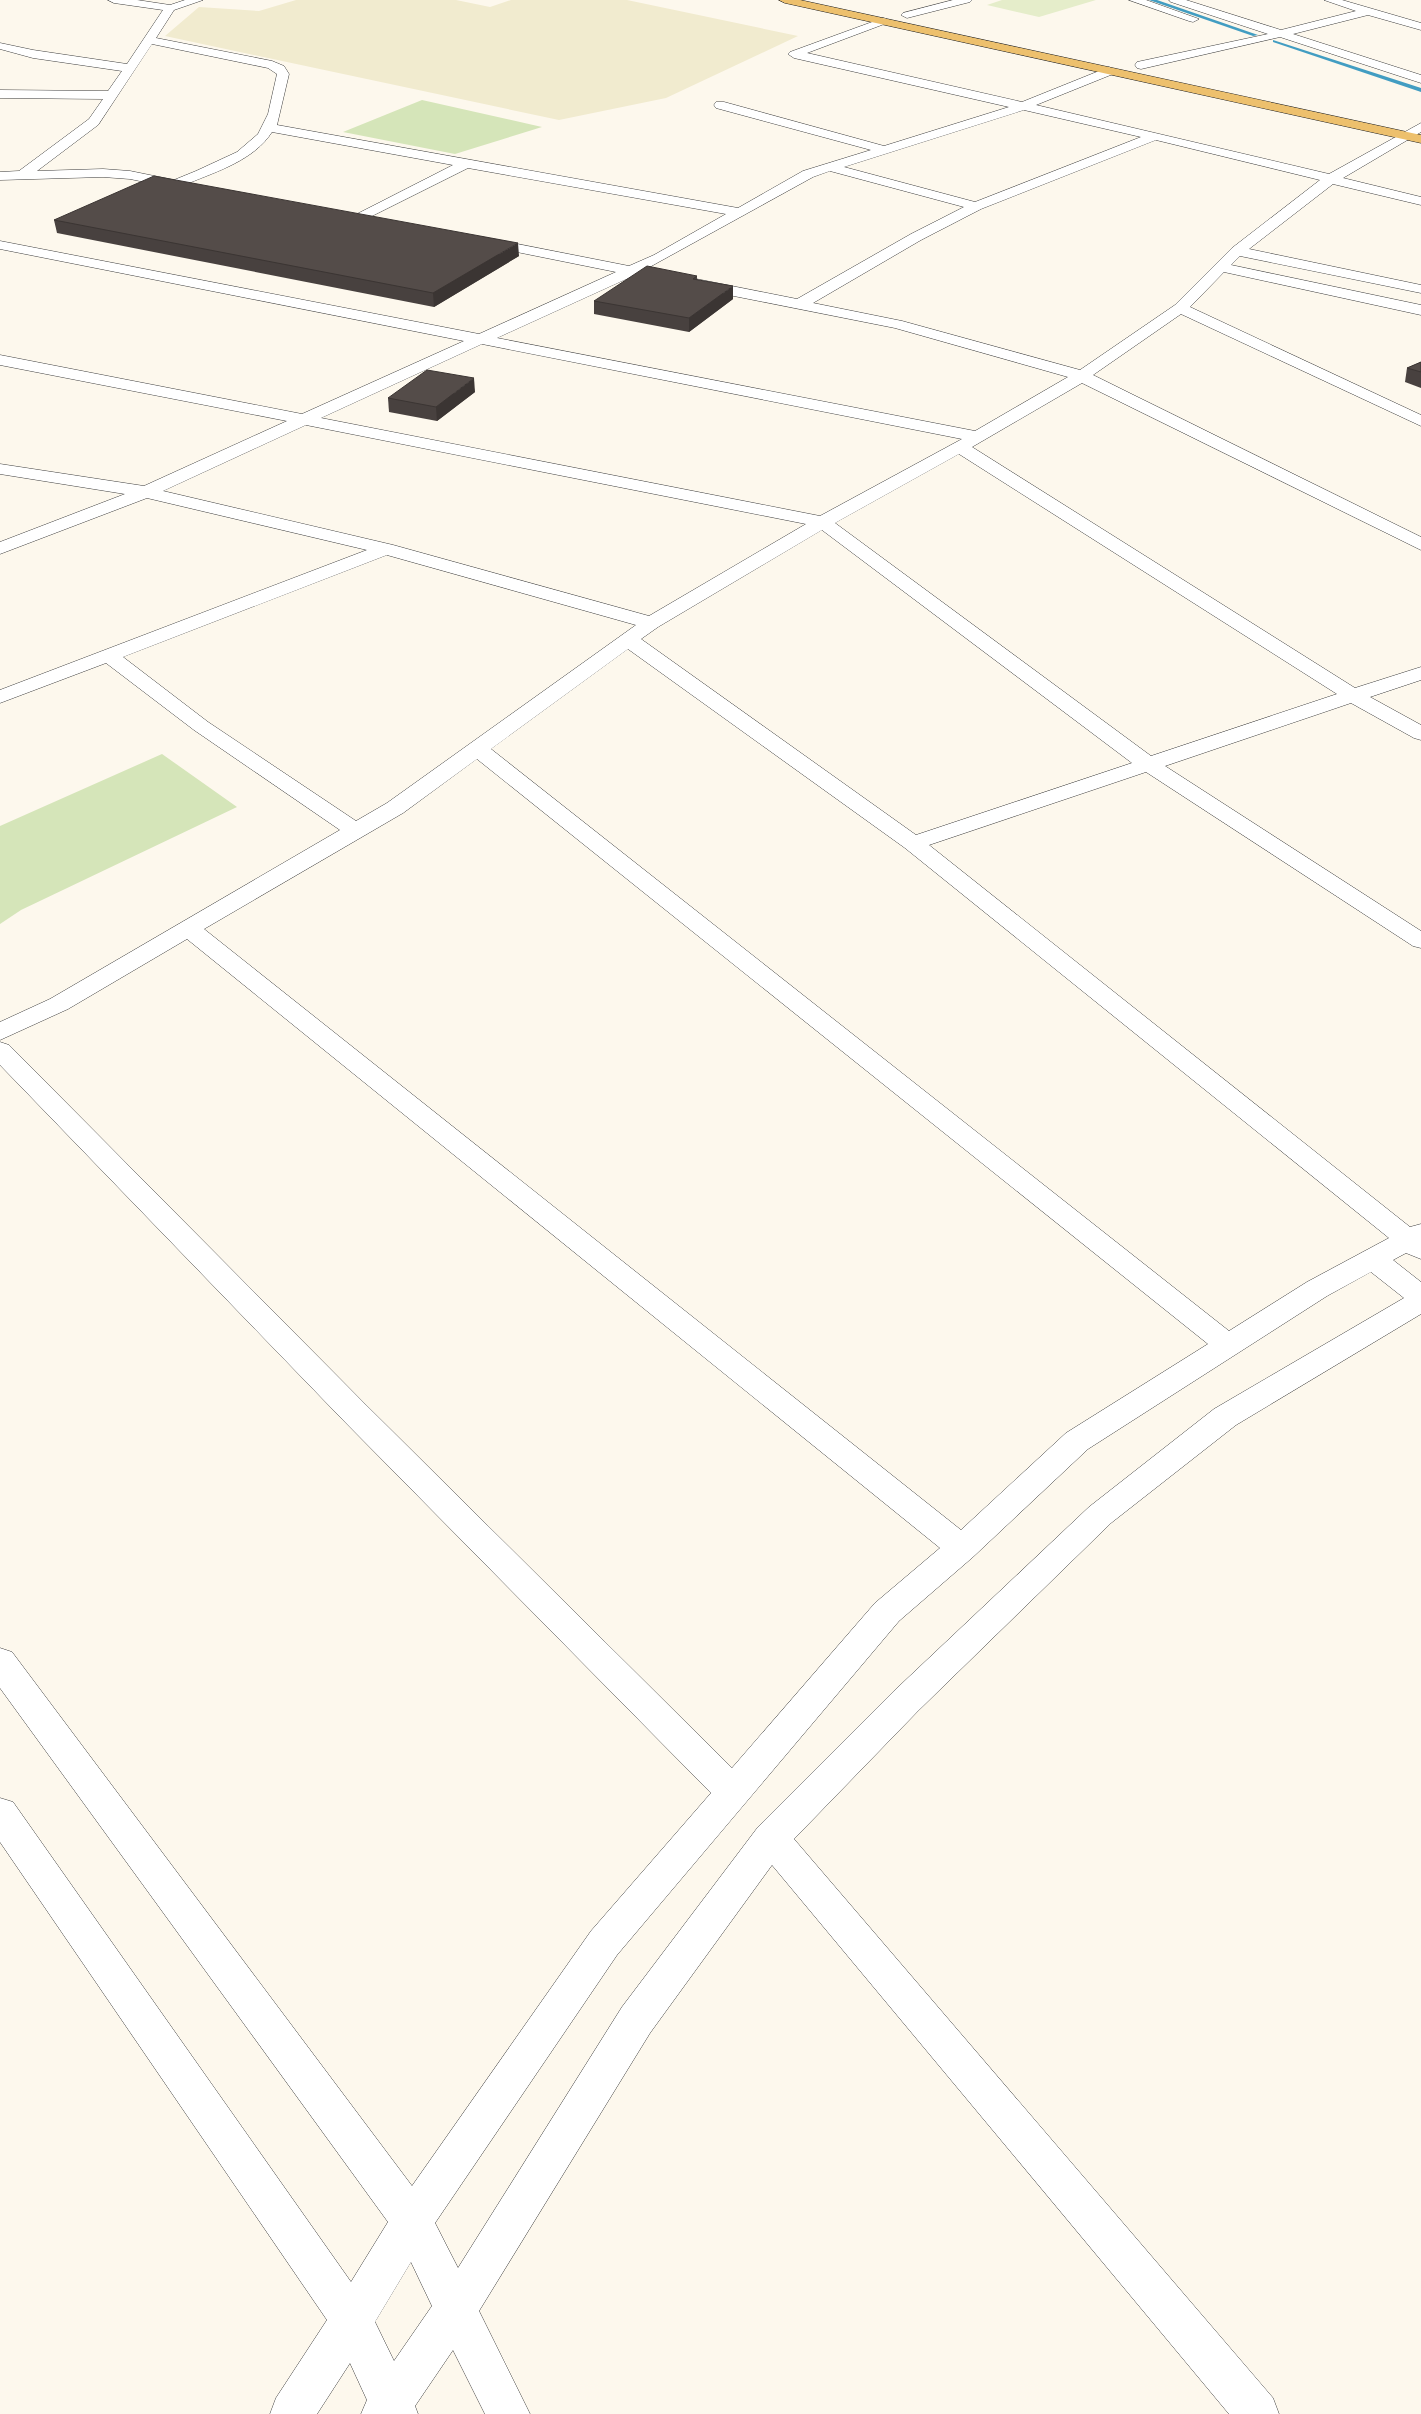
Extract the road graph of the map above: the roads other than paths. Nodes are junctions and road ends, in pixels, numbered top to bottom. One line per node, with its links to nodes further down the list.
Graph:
1 (114, 0): 11 (street)
2 (197, 0): 11 (street)
3 (785, 0): 14 (main road)
4 (838, 0): 13 (main road)
5 (966, 0): 13 (street)
6 (1135, 0): 15 (street)
7 (1175, 0): 18 (street)
8 (1330, 0): 10 (street)
9 (1361, 0): 10 (street)
10 (1342, 4): 12 (street)
11 (170, 8): 19 (street)
12 (1366, 12): 16 (street); 18 (street)
13 (907, 15): 22 (main road)
14 (883, 21): 24 (main road); 29 (street)
15 (1200, 22)
16 (1421, 27)
17 (1237, 34): 20 (street)
18 (1281, 34): 20 (street); 25 (street)
19 (147, 40): 23 (street); 30 (street)
20 (1256, 40): 22 (street)
21 (0, 46): 23 (street)
22 (1141, 65): 31 (main road)
23 (129, 68): 27 (street)
24 (1109, 71): 29 (street); 31 (main road)
25 (1421, 79)
26 (0, 94): 27 (street)
27 (112, 94): 37 (street)
28 (720, 105): 33 (street)
29 (1021, 106): 32 (street); 33 (street)
30 (270, 128): 34 (street); 39 (street)
31 (1417, 132): 38 (street)
32 (1155, 136): 38 (street); 43 (street)
33 (885, 150): 35 (street)
34 (465, 164): 44 (street); 46 (street)
35 (828, 167): 43 (street); 44 (street)
36 (0, 176): 37 (street)
37 (20, 177): 39 (street); 40 (street)
38 (1329, 180): 42 (street); 50 (street)
39 (176, 184): 41 (street)
40 (0, 189)
41 (202, 189)
42 (1421, 202)
43 (976, 206): 54 (street)
44 (737, 212): 52 (street)
45 (341, 214): 46 (street)
46 (360, 218): 47 (street)
47 (389, 223)
48 (467, 238): 52 (street)
49 (0, 245): 57 (street)
50 (1238, 251): 51 (street); 53 (street)
51 (1221, 267): 55 (street); 56 (street)
52 (633, 270): 54 (street); 57 (street)
53 (1421, 289)
54 (800, 304): 59 (street)
55 (1180, 308): 59 (street); 61 (street)
56 (1421, 310)
57 (478, 340): 60 (street); 62 (street)
58 (0, 360): 60 (street)
59 (1082, 376): 62 (street); 68 (street)
60 (303, 421): 65 (street); 66 (street)
61 (1421, 421)
62 (978, 437): 63 (street)
63 (960, 447): 66 (street); 76 (street)
64 (0, 469): 65 (street)
65 (146, 492): 70 (street); 71 (street)
66 (823, 522): 72 (street); 80 (street)
67 (1421, 528): 68 (street)
68 (1401, 534): 69 (street)
69 (1421, 544)
70 (0, 548)
71 (386, 549): 72 (street); 74 (street)
72 (651, 623): 73 (street)
73 (628, 639): 79 (street); 82 (street)
74 (109, 656): 77 (street); 81 (street)
75 (1421, 673): 76 (street)
76 (1353, 696): 78 (street); 80 (street)
77 (0, 697)
78 (1421, 734)
79 (477, 748): 81 (street); 91 (street)
80 (1149, 764): 82 (street); 84 (street)
81 (356, 831): 83 (street)
82 (913, 844): 87 (street)
83 (188, 928): 85 (street); 92 (street)
84 (1421, 941)
85 (0, 1032)
86 (0, 1050): 94 (street)
87 (1417, 1241): 88 (street)
88 (1372, 1259): 89 (street); 91 (street)
89 (1421, 1297)
90 (1421, 1300): 96 (street)
91 (1228, 1345): 92 (street)
92 (962, 1548): 94 (street)
93 (0, 1662): 97 (street)
94 (733, 1792): 97 (street)
95 (0, 1812): 99 (street)
96 (771, 1838): 98 (street); 103 (street)
97 (412, 2221): 98 (street); 99 (street)
98 (456, 2309): 100 (street); 102 (street)
99 (352, 2320): 100 (street); 101 (street)
100 (390, 2410)
101 (292, 2414)
102 (508, 2414)
103 (1257, 2414)

